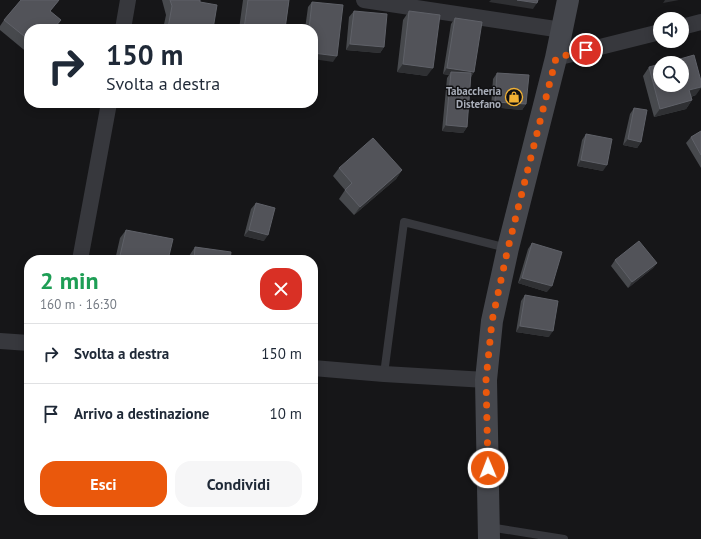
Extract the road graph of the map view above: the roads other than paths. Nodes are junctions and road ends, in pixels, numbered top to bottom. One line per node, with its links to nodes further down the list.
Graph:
1 (128, 0): 5 (street)
2 (364, 0): 7 (street)
3 (568, 0): 7 (main road)
4 (701, 22): 6 (street)
5 (124, 24)
6 (689, 25)
7 (562, 30): 9 (main road)
8 (653, 34): 9 (street)
9 (556, 58): 11 (main road)
10 (109, 108): 12 (street)
11 (508, 248): 16 (lane); 17 (main road)
12 (81, 255)
13 (0, 341): 14 (street)
14 (24, 343)
15 (318, 368): 16 (street)
16 (384, 374): 17 (street)
17 (486, 380): 18 (main road)
18 (489, 533): 19 (lane)
19 (564, 539)

